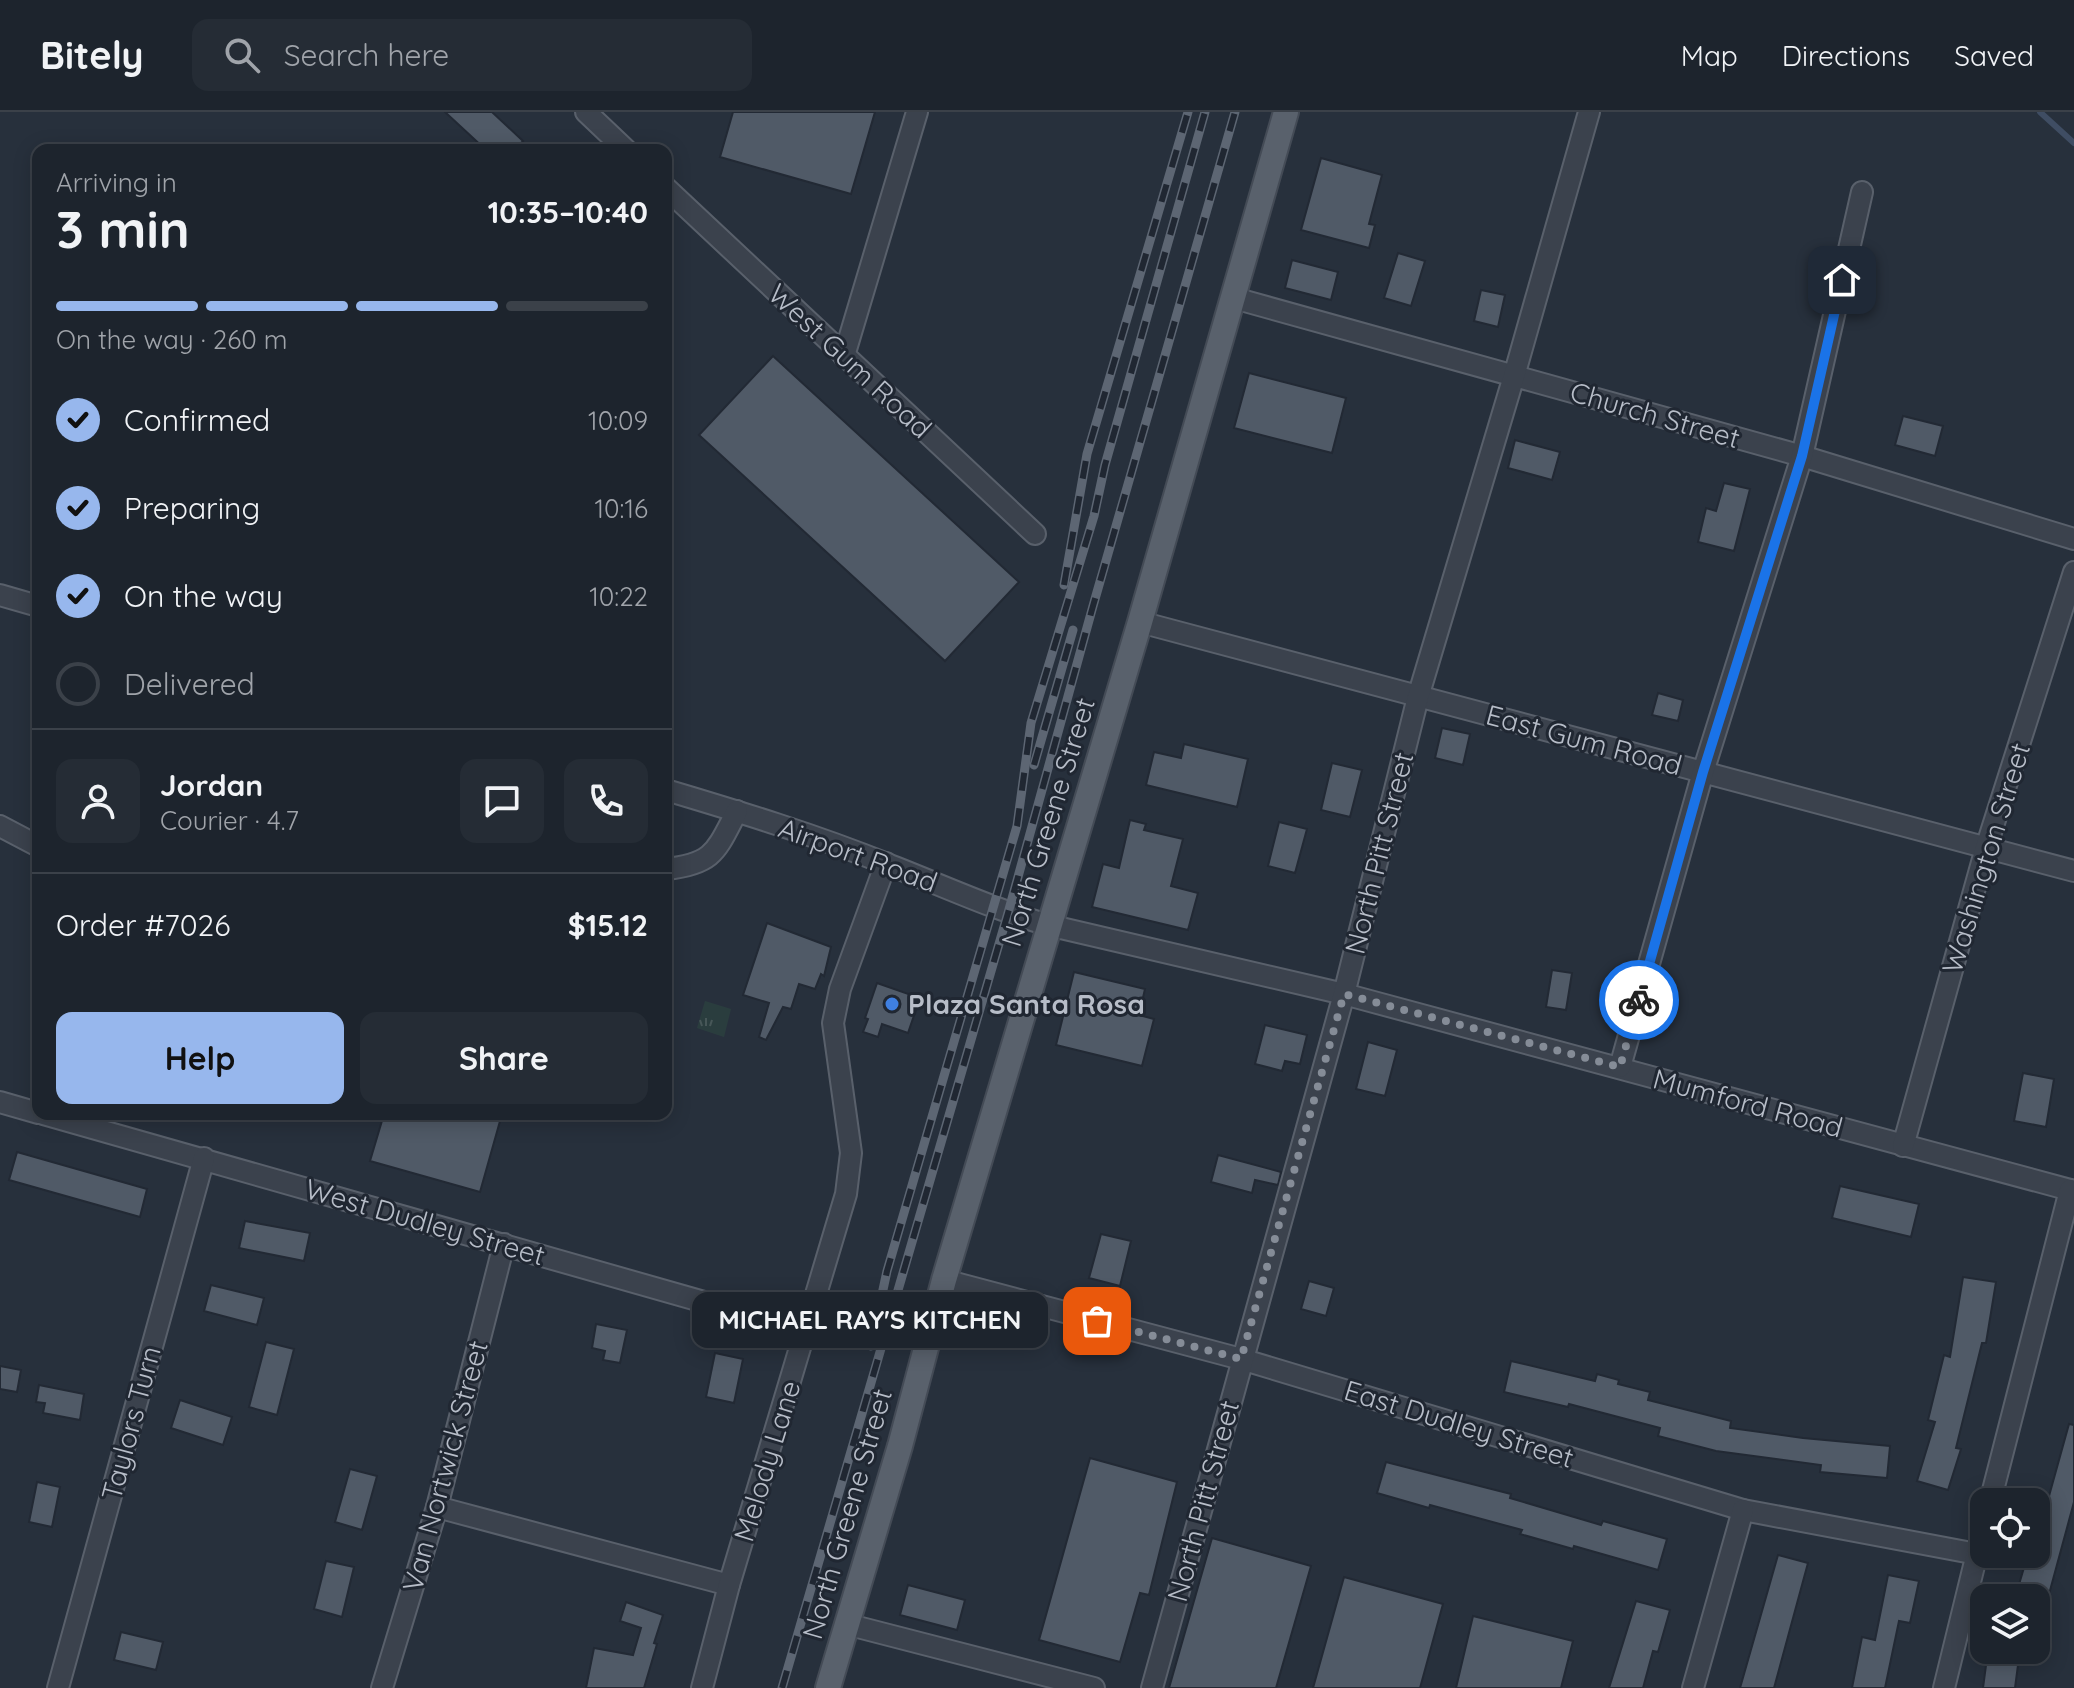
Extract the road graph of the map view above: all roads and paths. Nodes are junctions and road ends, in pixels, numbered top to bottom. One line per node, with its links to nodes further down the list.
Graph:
1 (586, 112): 5 (street)
2 (917, 112): 9 (street)
3 (1286, 112): 8 (main road, North Greene Street)
4 (1589, 112): 10 (street, North Pitt Street)
5 (620, 144)
6 (1862, 192): 11 (street)
7 (672, 194): 9 (street, West Gum Road)
8 (1234, 298): 10 (street, Church Street); 17 (main road, North Greene Street)
9 (844, 356): 12 (street, West Gum Road)
10 (1514, 376): 11 (street, Church Street); 18 (street, North Pitt Street)
11 (1802, 456): 13 (street, Church Street); 19 (street)
12 (1035, 534)
13 (2074, 539)
14 (2074, 572): 24 (street, Washington Street)
15 (0, 595): 16 (street)
16 (32, 604)
17 (1140, 622): 18 (street, East Gum Road); 28 (main road, North Greene Street)
18 (1418, 697): 19 (street, East Gum Road); 29 (street, North Pitt Street)
19 (1703, 772): 24 (street, East Gum Road); 30 (street)
20 (672, 792): 21 (street, Airport Road)
21 (737, 811): 25 (street, Airport Road); 26 (street)
22 (0, 826): 23 (street)
23 (32, 843)
24 (1986, 848): 27 (street, East Gum Road); 34 (street, Washington Street)
25 (886, 863): 28 (street, Airport Road); 39 (street, Melody Lane)
26 (672, 868)
27 (2074, 871)
28 (1048, 925): 29 (street, Mumford Road); 38 (main road, North Greene Street)
29 (1344, 994): 30 (street, Mumford Road); 40 (street, North Pitt Street)
30 (1620, 1067): 34 (street, Mumford Road)
31 (0, 1102): 32 (street, West Dudley Street)
32 (32, 1111)
33 (66, 1120): 35 (street, West Dudley Street)
34 (1903, 1146): 36 (street, Mumford Road)
35 (204, 1158): 37 (street, West Dudley Street); 48 (street, Taylors Turn)
36 (2072, 1190): 41 (street)
37 (504, 1244): 39 (street, West Dudley Street); 42 (street, Van Nortwick Street)
38 (944, 1280): 40 (street, East Dudley Street); 47 (main road, North Greene Street)
39 (806, 1331): 46 (street, Melody Lane)
40 (1241, 1359): 43 (street, East Dudley Street); 53 (street, North Pitt Street)
41 (1994, 1488)
42 (437, 1507): 46 (street); 49 (street, Van Nortwick Street)
43 (1743, 1510): 44 (street, East Dudley Street); 54 (street)
44 (1970, 1553)
45 (1974, 1568): 55 (street)
46 (729, 1585): 50 (street, Melody Lane)
47 (846, 1624): 51 (main road, North Greene Street); 52 (street)
48 (58, 1688)
49 (382, 1688)
50 (702, 1688)
51 (828, 1688)
52 (1094, 1688)
53 (1152, 1688)
54 (1693, 1688)
55 (1944, 1688)

